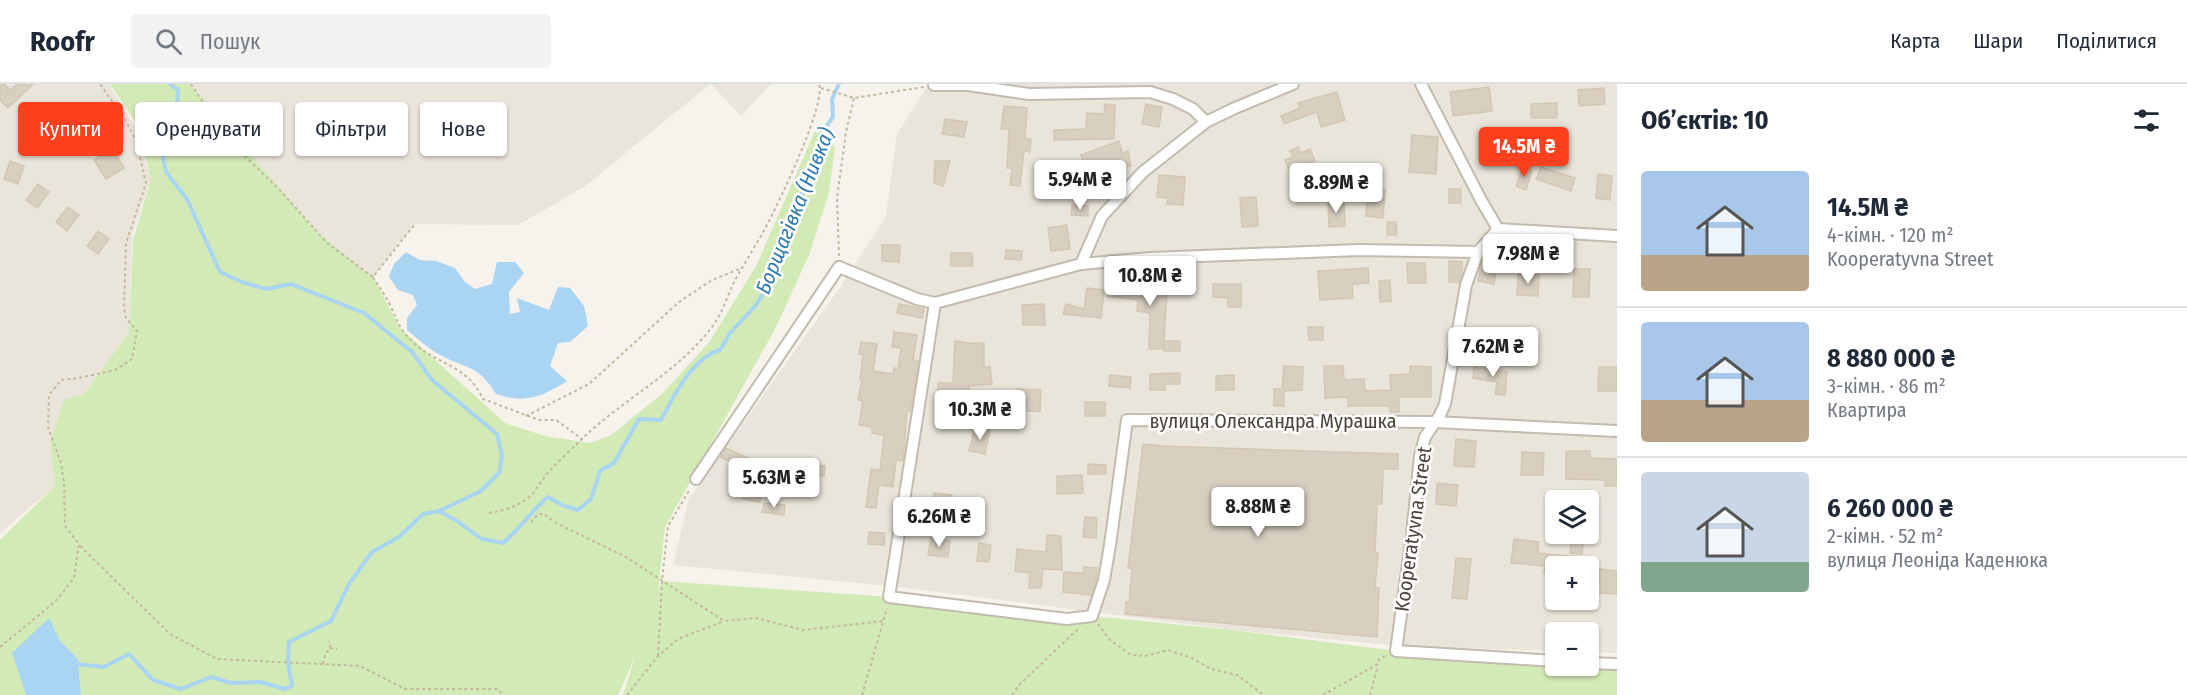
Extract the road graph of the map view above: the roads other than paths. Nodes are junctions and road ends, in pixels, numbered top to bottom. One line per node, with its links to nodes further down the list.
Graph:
1 (1293, 84): 5 (street)
2 (1421, 84): 6 (street)
3 (934, 85): 4 (street)
4 (1102, 88): 5 (street)
5 (1206, 122): 9 (street)
6 (1498, 229): 7 (street); 8 (street, Kooperatyvna Street)
7 (1617, 236)
8 (1478, 252): 9 (street); 11 (street, Kooperatyvna Street)
9 (1081, 264): 10 (street)
10 (935, 303): 11 (street, вулиця Олександра Мурашка); 13 (street)
11 (1434, 422): 12 (street, вулиця Олександра Мурашка); 14 (street, Kooperatyvna Street)
12 (1617, 431)
13 (696, 479)
14 (1545, 660)
15 (1599, 663): 16 (street)
16 (1617, 664)

